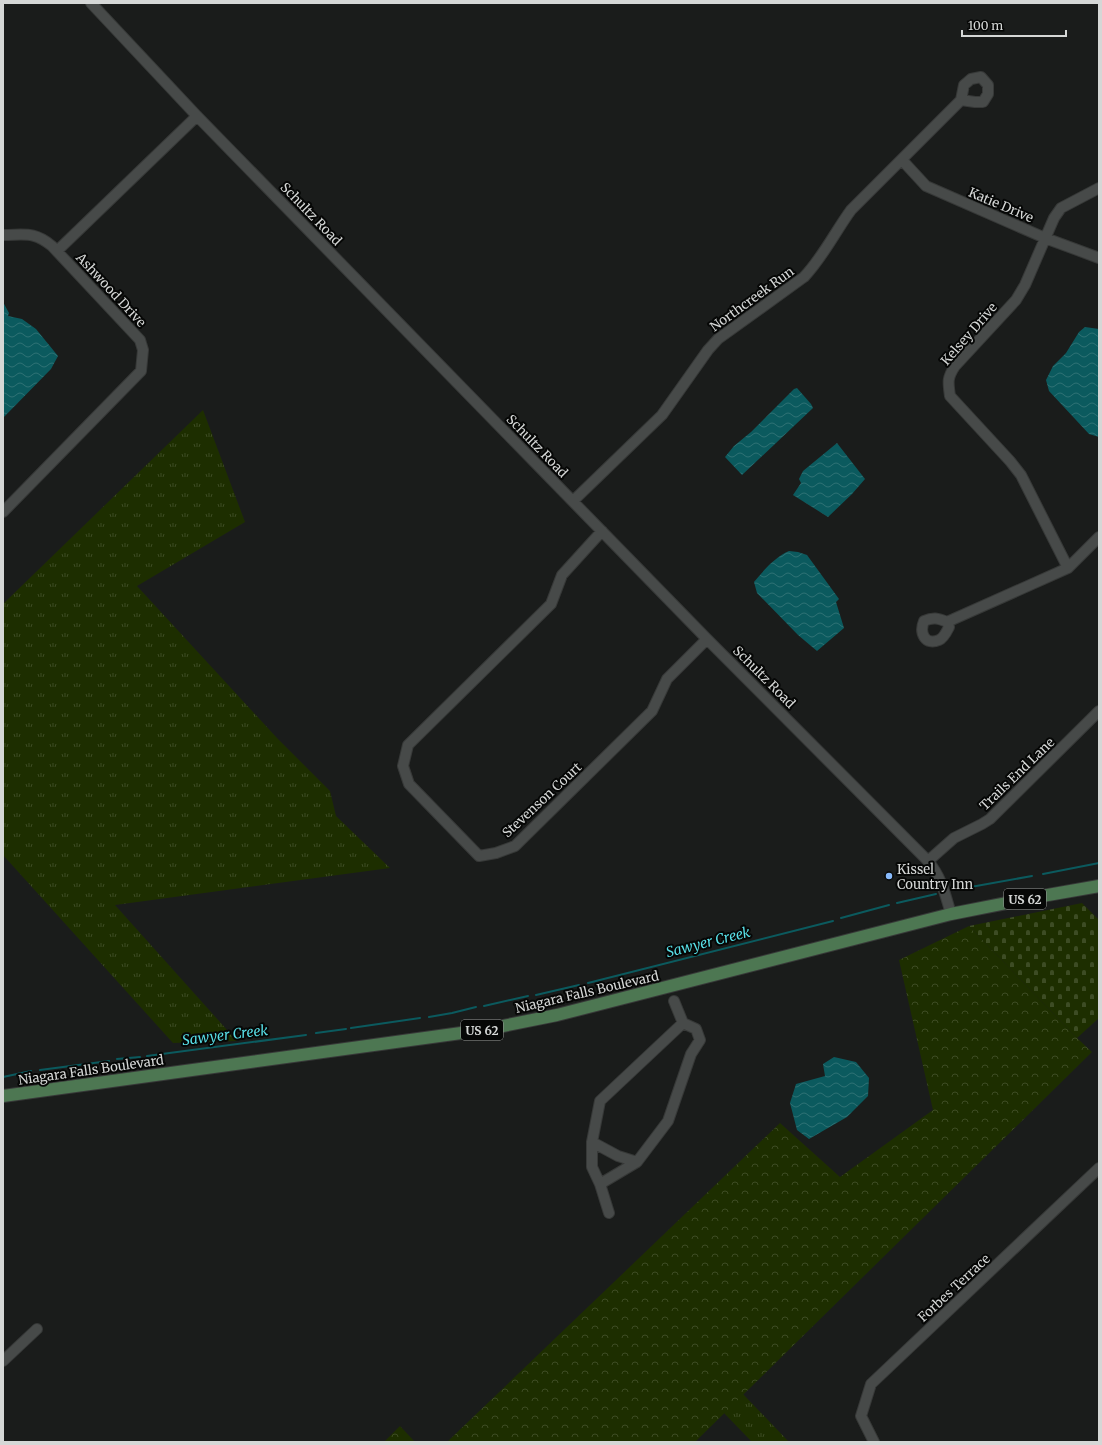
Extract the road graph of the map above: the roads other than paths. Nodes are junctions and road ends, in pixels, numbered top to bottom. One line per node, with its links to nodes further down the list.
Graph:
1 (91, 3): 3 (street, Schultz Road)
2 (961, 100): 4 (street, Northcreek Run)
3 (197, 116): 8 (street, Ashwood Drive); 10 (street, Schultz Road)
4 (902, 160): 7 (street, Katie Drive); 10 (street, Northcreek Run)
5 (1099, 188): 7 (street, Kelsey Drive)
6 (3, 236): 8 (street)
7 (1045, 238): 9 (street, Katie Drive); 14 (street, Kelsey Drive)
8 (57, 251): 11 (street, Ashwood Drive)
9 (1099, 258)
10 (573, 501): 12 (street, Schultz Road)
11 (3, 512)
12 (602, 531): 16 (street, Schultz Road); 16 (street, Stevenson Court)
13 (1099, 537): 14 (street)
14 (1068, 568): 15 (street)
15 (947, 622)
16 (707, 639): 18 (street, Schultz Road)
17 (1099, 711): 18 (street, Trails End Lane)
18 (928, 861): 20 (street, Schultz Road)
19 (1099, 886): 20 (main road, Niagara Falls Boulevard / US 62)
20 (950, 914): 23 (main road, Niagara Falls Boulevard / US 62)
21 (674, 1001): 22 (street)
22 (682, 1023): 24 (street); 25 (street)
23 (3, 1096)
24 (592, 1142): 25 (street); 27 (street)
25 (637, 1162): 27 (street)
26 (1099, 1168): 31 (street, Forbes Terrace)
27 (600, 1184): 28 (street)
28 (609, 1213)
29 (37, 1329): 30 (street)
30 (3, 1362)
31 (874, 1442)

